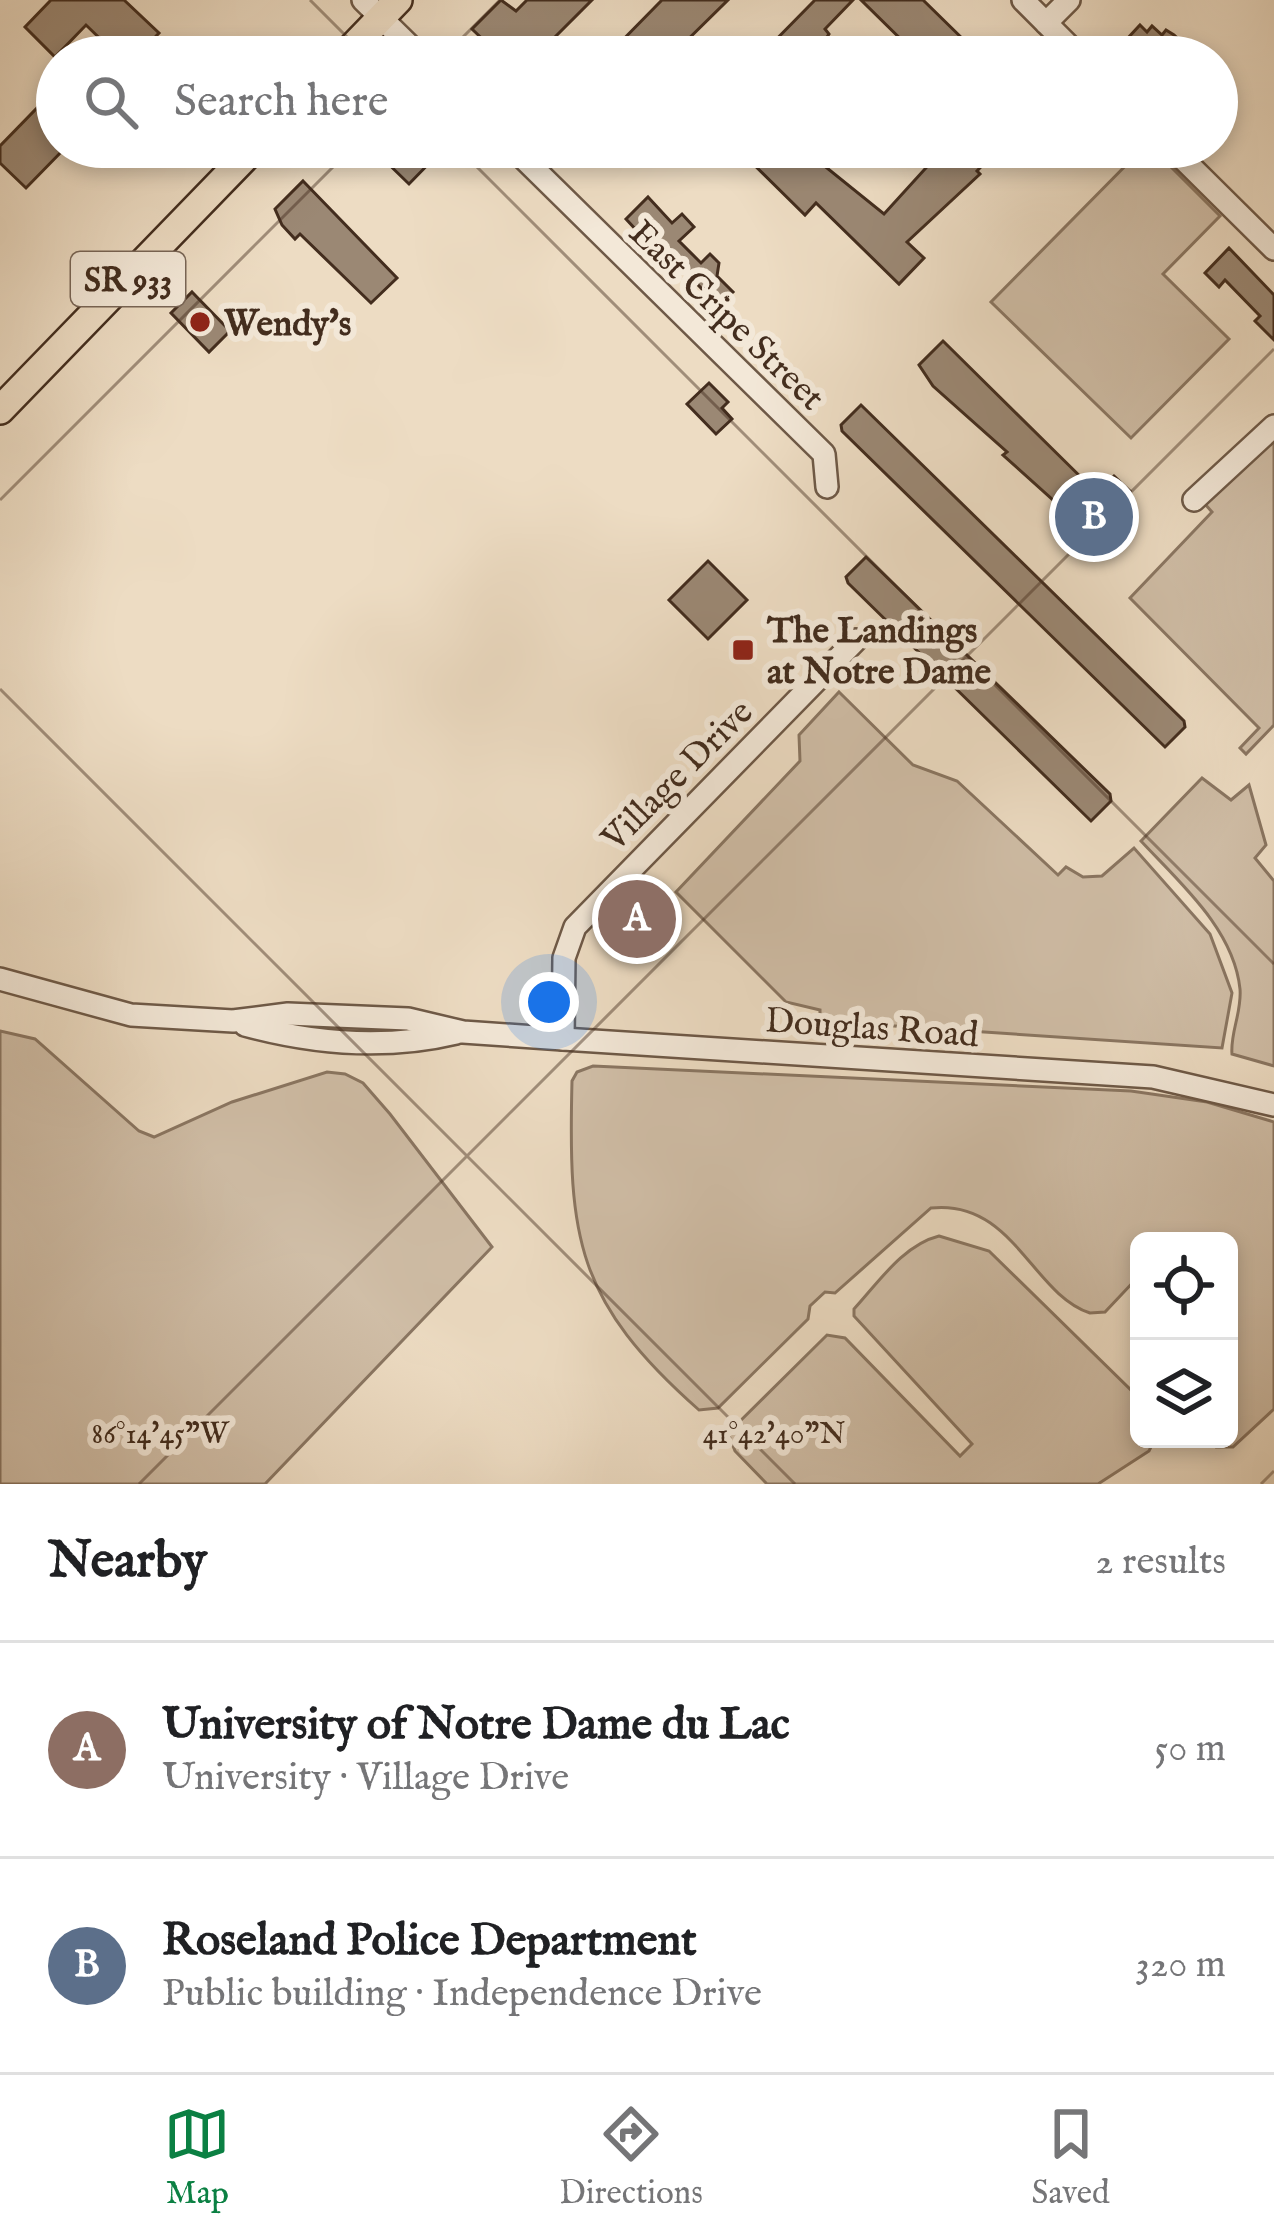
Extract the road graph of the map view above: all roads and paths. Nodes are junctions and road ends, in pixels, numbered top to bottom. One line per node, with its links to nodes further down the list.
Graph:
1 (1022, 0): 4 (street)
2 (1069, 0): 4 (street)
3 (380, 6): 5 (main road); 6 (street)
4 (1046, 23): 7 (street)
5 (358, 36)
6 (404, 36)
7 (1059, 36)
8 (235, 168): 12 (main road, SR 933)
9 (533, 168): 14 (street, East Cripe Street)
10 (1192, 168): 11 (street)
11 (1274, 249)
12 (0, 410)
13 (1274, 426): 15 (street)
14 (827, 487)
15 (1194, 500)
16 (856, 640): 18 (street, Village Drive)
17 (0, 979): 18 (street, Douglas Road)
18 (563, 1040): 19 (street, Douglas Road)
19 (1274, 1105)

